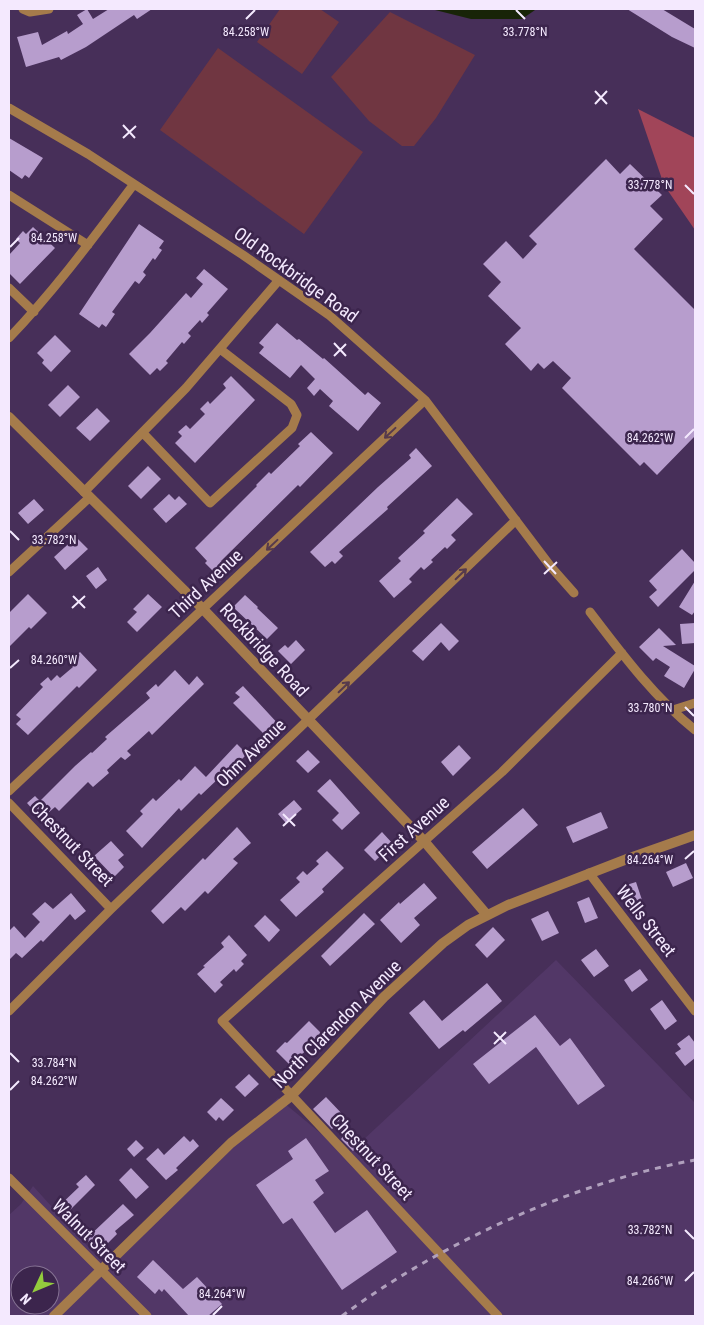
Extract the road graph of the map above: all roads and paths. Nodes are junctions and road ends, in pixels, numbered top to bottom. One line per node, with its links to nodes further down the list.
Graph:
1 (24, 9): 2 (street)
2 (49, 9)
3 (9, 108): 4 (street, Old Rockbridge Road)
4 (134, 184): 6 (street); 7 (street, Old Rockbridge Road)
5 (9, 195): 6 (street)
6 (88, 245): 9 (street)
7 (279, 280): 11 (street); 12 (street, Old Rockbridge Road)
8 (9, 288): 9 (street)
9 (34, 312): 10 (street)
10 (9, 338)
11 (220, 349): 14 (street); 14 (street)
12 (425, 400): 16 (street, Old Rockbridge Road); 19 (street, Third Avenue, one-way to 19)
13 (9, 417): 15 (street, Rockbridge Road)
14 (143, 433): 15 (street)
15 (87, 494): 17 (street); 19 (street, Rockbridge Road)
16 (516, 520): 18 (street, Old Rockbridge Road); 24 (street, Ohm Avenue, one-way to 16)
17 (9, 572)
18 (574, 593)
19 (203, 609): 24 (street, Rockbridge Road); 26 (street, Third Avenue)
20 (590, 612): 21 (street)
21 (622, 653): 23 (street); 29 (street, First Avenue)
22 (695, 704): 23 (street)
23 (673, 710): 25 (street)
24 (309, 721): 29 (street, Rockbridge Road); 31 (street, Ohm Avenue)
25 (695, 730)
26 (9, 791)
27 (9, 803): 31 (street, Chestnut Street)
28 (695, 835): 30 (street, North Clarendon Avenue)
29 (424, 841): 32 (street, Rockbridge Road); 35 (street, First Avenue)
30 (589, 873): 32 (street, North Clarendon Avenue); 34 (street, Wells Street)
31 (111, 909): 33 (street, Ohm Avenue)
32 (487, 915): 36 (street, North Clarendon Avenue)
33 (9, 1010)
34 (695, 1012)
35 (222, 1021): 36 (street, Chestnut Street)
36 (291, 1096): 38 (street, North Clarendon Avenue); 41 (street, Chestnut Street)
37 (9, 1178): 38 (street, Walnut Street)
38 (100, 1270): 39 (street, North Clarendon Avenue); 40 (street, Walnut Street)
39 (54, 1316)
40 (146, 1316)
41 (498, 1316)

